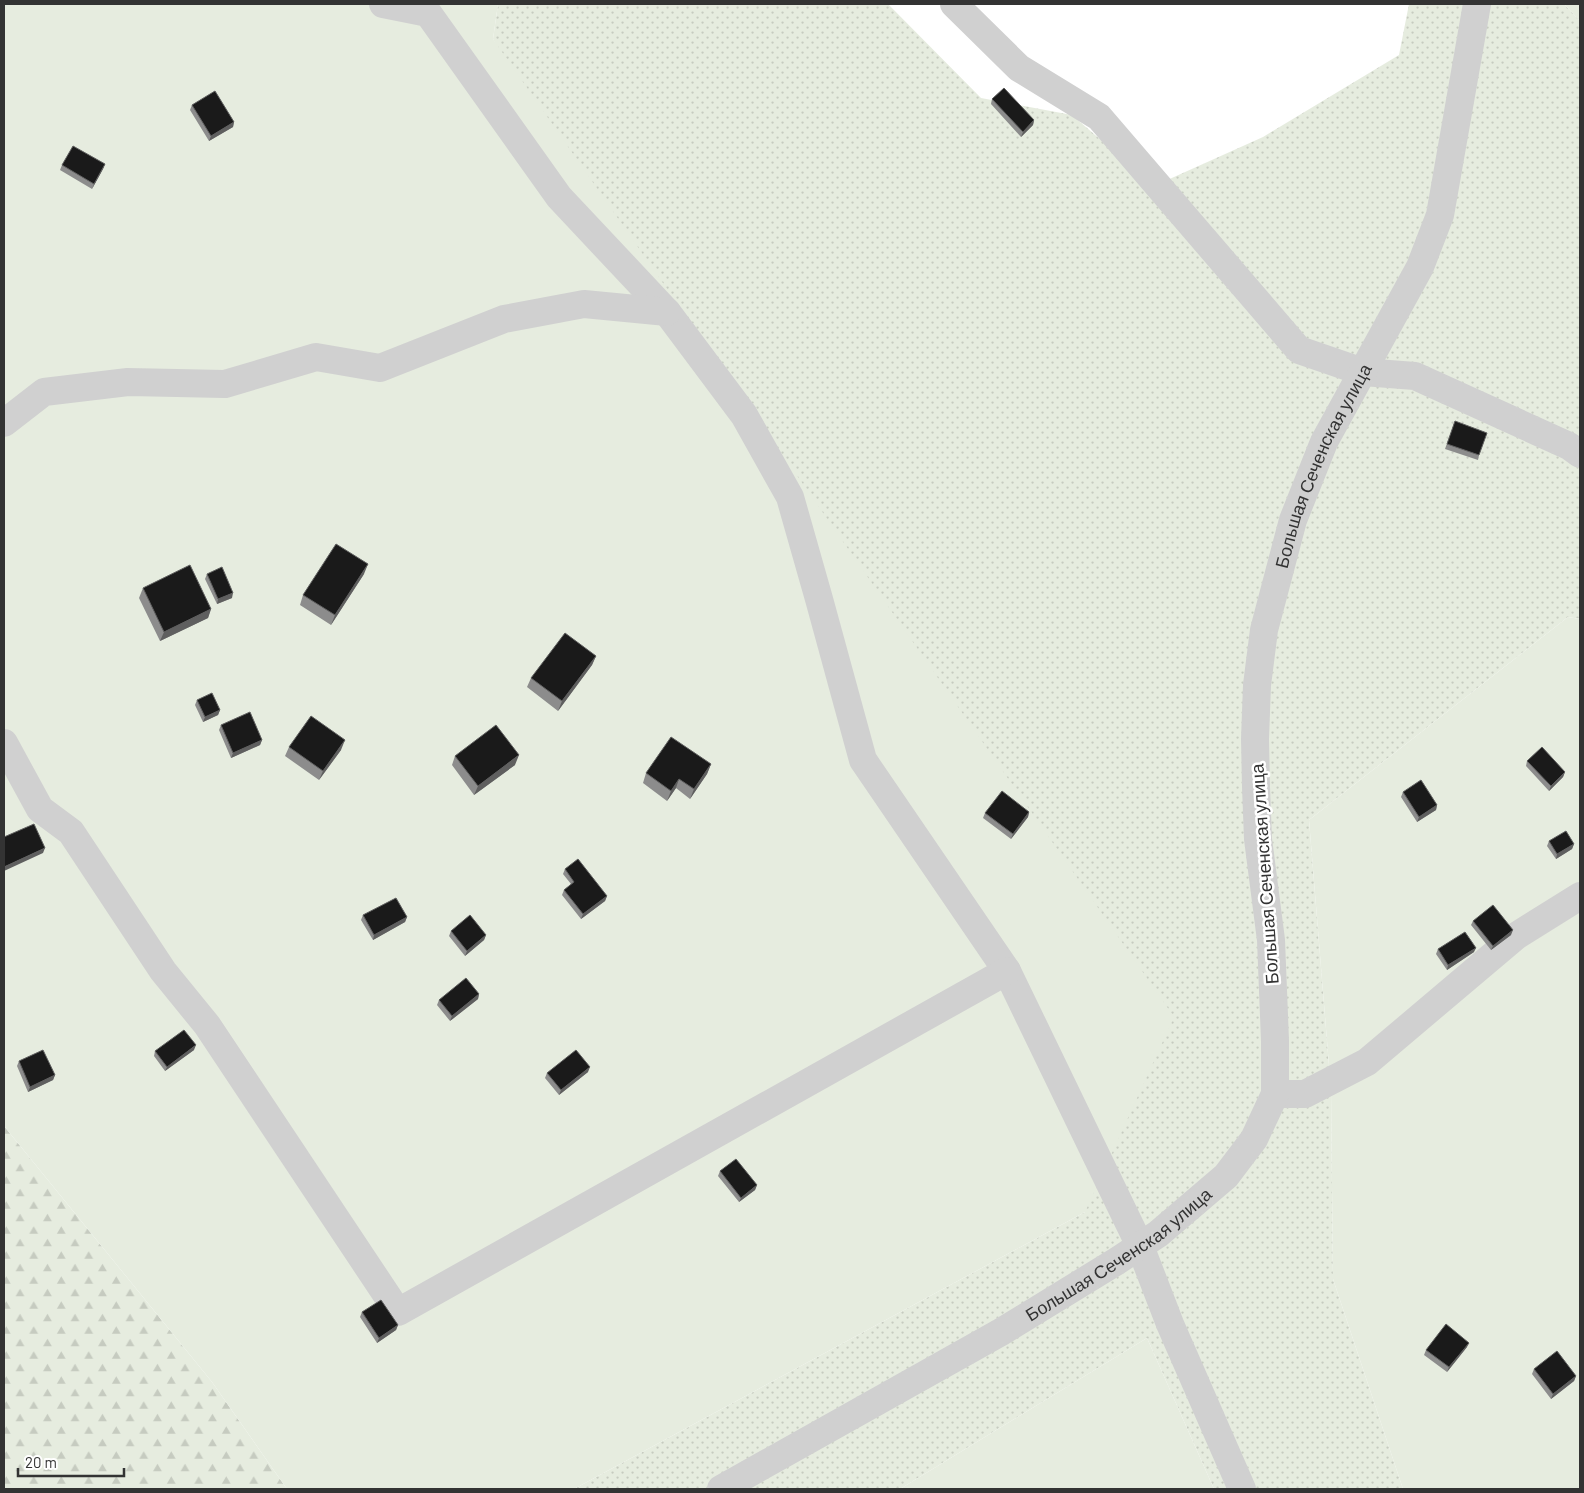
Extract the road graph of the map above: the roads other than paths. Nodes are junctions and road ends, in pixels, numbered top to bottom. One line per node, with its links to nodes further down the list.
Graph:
1 (383, 4): 4 (street)
2 (954, 4): 5 (street)
3 (1476, 4): 5 (street, Большая Сеченская улица)
4 (667, 312): 6 (street); 10 (street)
5 (1363, 372): 7 (street); 11 (street, Большая Сеченская улица)
6 (4, 423)
7 (1580, 454)
8 (4, 743): 10 (street)
9 (1580, 896): 11 (street)
10 (1007, 971): 12 (street)
11 (1275, 1094): 12 (street, Большая Сеченская улица)
12 (1140, 1246): 13 (street, Большая Сеченская улица); 14 (street)
13 (721, 1489)
14 (1242, 1489)

